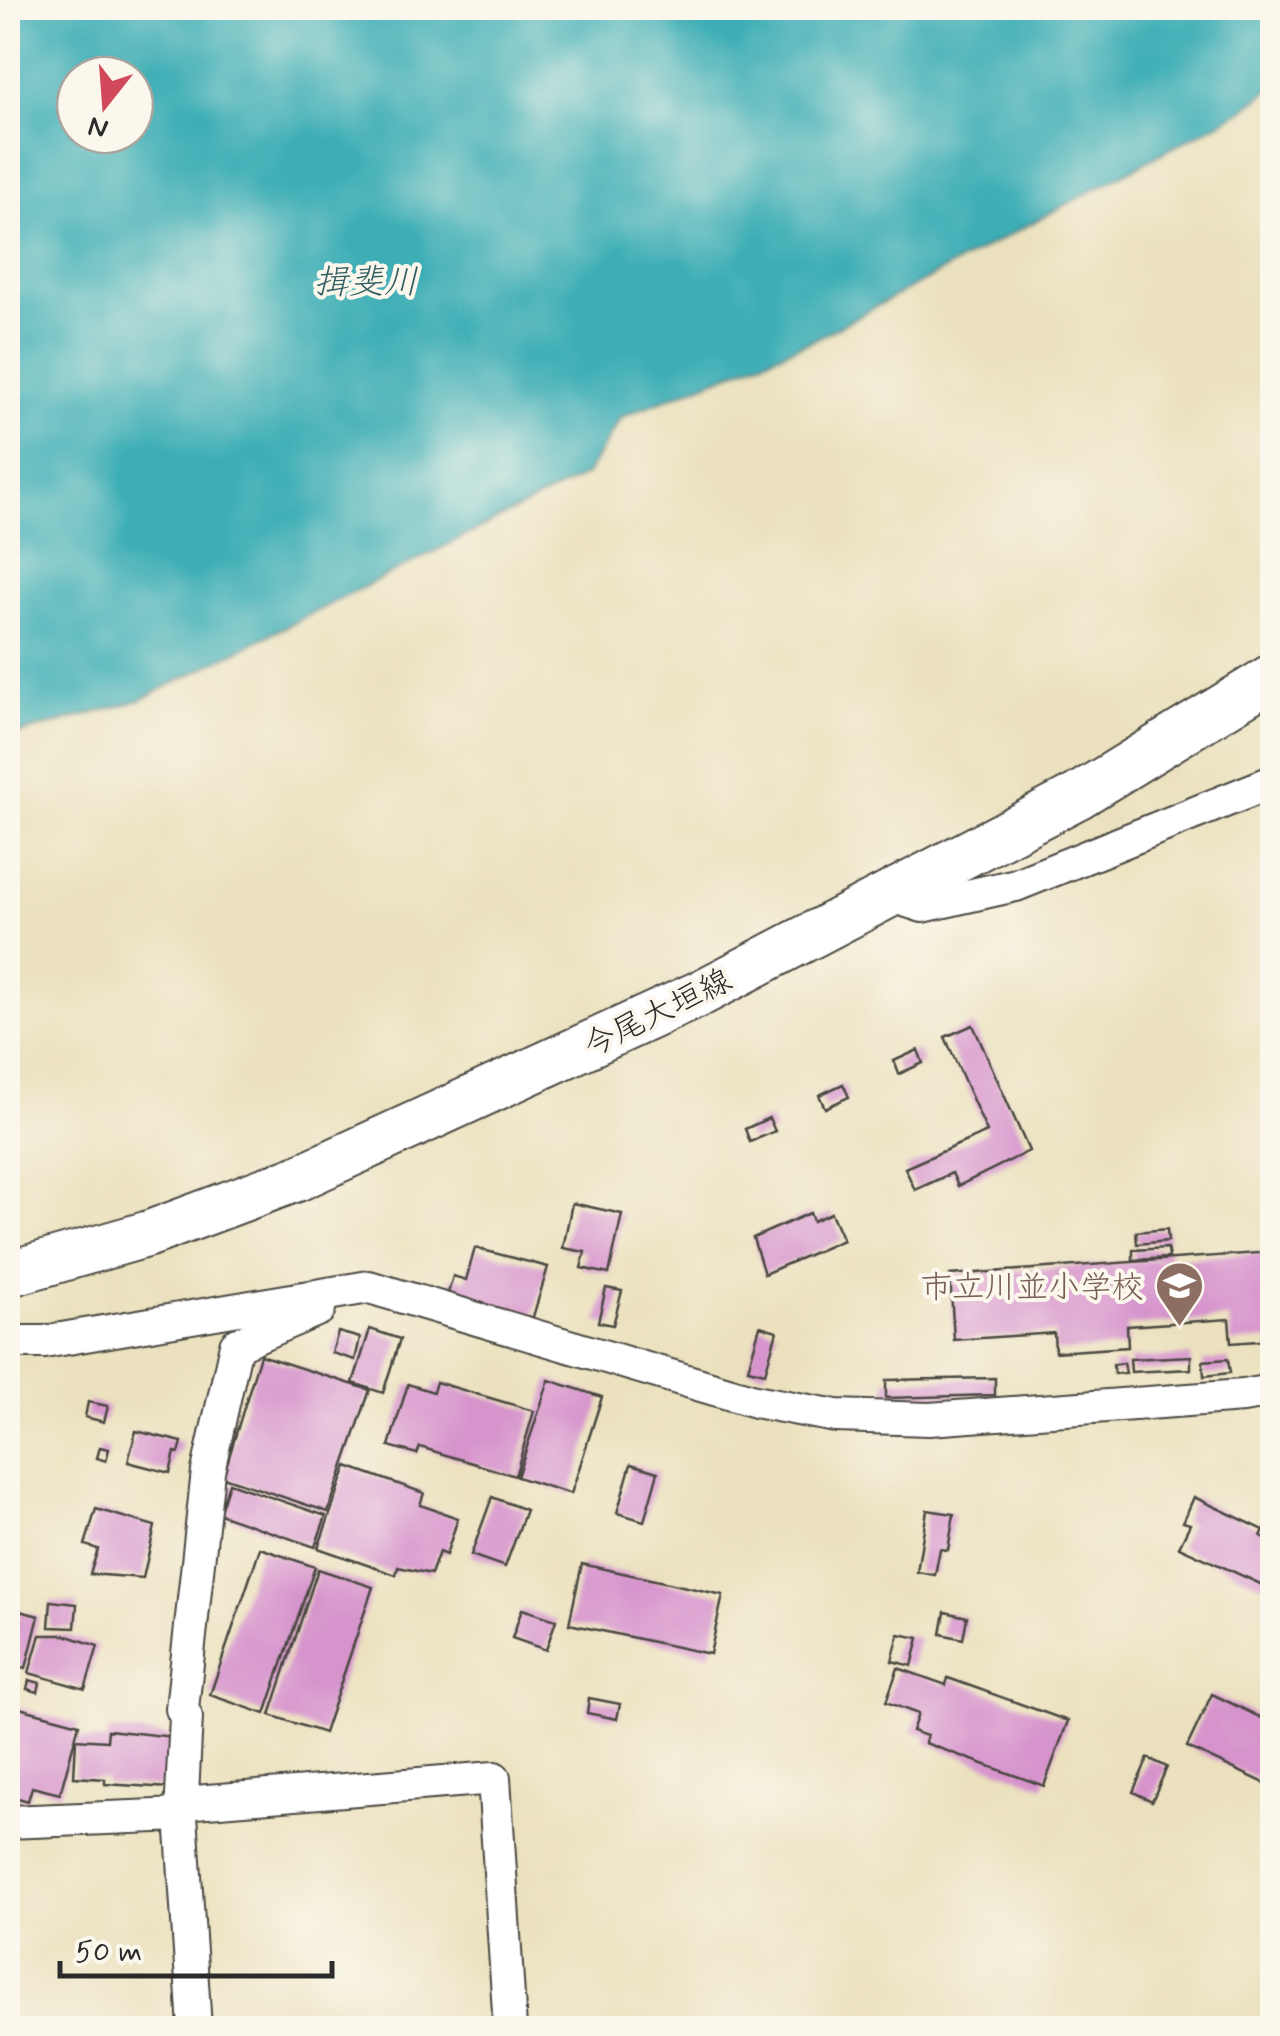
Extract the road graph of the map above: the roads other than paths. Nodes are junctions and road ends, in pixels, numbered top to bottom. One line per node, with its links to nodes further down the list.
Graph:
1 (1272, 677): 3 (main road, 今尾大垣線)
2 (1272, 782): 3 (street)
3 (889, 894): 4 (main road, 今尾大垣線)
4 (8, 1274)
5 (369, 1288): 6 (street); 7 (street); 8 (street)
6 (8, 1342)
7 (1272, 1391)
8 (182, 1809): 9 (street); 10 (street); 11 (street)
9 (8, 1822)
10 (195, 2028)
11 (510, 2028)

